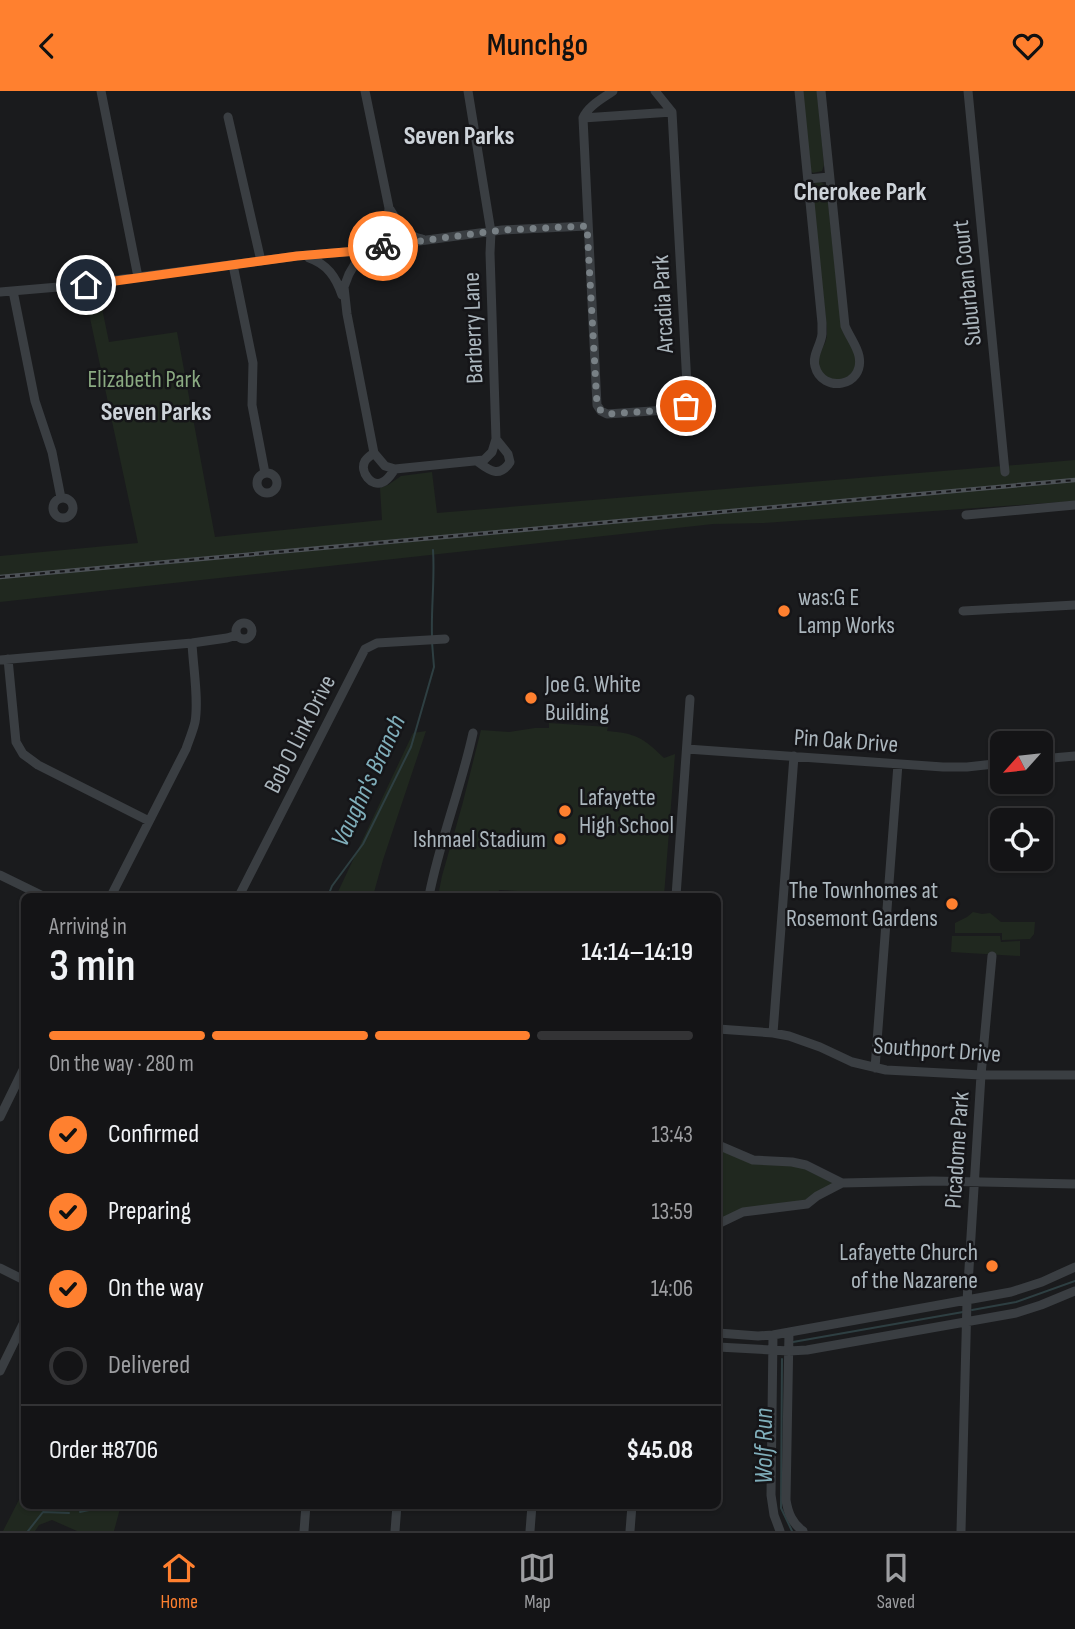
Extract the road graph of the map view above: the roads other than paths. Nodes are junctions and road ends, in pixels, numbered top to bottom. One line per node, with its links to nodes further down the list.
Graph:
1 (101, 91): 22 (street)
2 (365, 91): 14 (street)
3 (468, 91): 16 (street, Barberry Lane)
4 (613, 91): 11 (street)
5 (656, 91): 9 (street)
6 (799, 91): 13 (street)
7 (821, 91): 12 (street)
8 (968, 91): 30 (street, Suburban Court)
9 (672, 112): 11 (street); 15 (street, Arcadia Park)
10 (228, 117): 20 (street)
11 (583, 118): 15 (street, Arcadia Park)
12 (829, 177): 13 (street); 13 (street)
13 (807, 179)
14 (389, 208): 17 (street); 18 (street)
15 (587, 226): 16 (street)
16 (491, 232): 17 (street); 26 (street, Barberry Lane)
17 (431, 241): 18 (street)
18 (371, 249): 19 (street); 25 (street)
19 (302, 256): 20 (street); 25 (street)
20 (261, 261): 21 (street)
21 (233, 265): 22 (street); 31 (street)
22 (138, 277): 23 (street)
23 (13, 291): 24 (street); 32 (street)
24 (0, 292)
25 (347, 314): 27 (street)
26 (496, 439): 28 (street); 28 (street, Barberry Lane)
27 (374, 453): 29 (street); 29 (street)
28 (478, 462): 29 (street)
29 (395, 469)
30 (1005, 472)
31 (265, 473)
32 (61, 498)
33 (1075, 505): 34 (street)
34 (966, 515)
35 (1075, 605): 36 (street)
36 (963, 611)
37 (237, 635): 39 (street)
38 (437, 639): 53 (street, Bob O Link Drive)
39 (191, 643): 40 (street); 49 (street)
40 (4, 660): 49 (street)
41 (691, 699): 43 (street)
42 (473, 733): 54 (street)
43 (687, 749): 44 (street, Pin Oak Drive); 55 (street)
44 (793, 756): 47 (street, Pin Oak Drive); 58 (street)
45 (1075, 756): 46 (street)
46 (1054, 758)
47 (898, 764): 48 (street, Pin Oak Drive); 59 (street)
48 (990, 765)
49 (149, 821): 52 (street)
50 (0, 875): 51 (street)
51 (37, 893)
52 (113, 893)
53 (241, 893)
54 (430, 893)
55 (676, 893)
56 (992, 956): 61 (street, Picadome Park)
57 (721, 1029): 58 (street, Southport Drive)
58 (773, 1033): 59 (street, Southport Drive)
59 (876, 1068): 61 (street, Southport Drive)
60 (21, 1074): 63 (street)
61 (981, 1075): 62 (street, Southport Drive); 65 (street, Picadome Park)
62 (1075, 1075)
63 (0, 1117)
64 (721, 1146): 66 (street)
65 (974, 1182): 66 (street); 67 (street); 73 (street, Picadome Park)
66 (842, 1183): 68 (street)
67 (1075, 1184)
68 (721, 1223)
69 (1075, 1267): 73 (street)
70 (0, 1268): 71 (street)
71 (21, 1278)
72 (1075, 1291): 74 (street)
73 (967, 1303): 74 (street, Picadome Park); 76 (street)
74 (966, 1320): 81 (street); 94 (street, Picadome Park)
75 (21, 1328): 82 (street)
76 (789, 1332): 78 (street); 81 (street)
77 (721, 1333): 78 (street)
78 (773, 1335): 80 (street)
79 (721, 1347): 80 (street)
80 (773, 1350): 81 (street); 88 (street)
81 (789, 1351): 87 (street)
82 (0, 1371)
83 (306, 1509): 89 (street)
84 (397, 1509): 90 (street)
85 (532, 1509): 91 (street)
86 (632, 1509): 92 (street)
87 (790, 1516): 88 (street); 93 (street)
88 (778, 1527)
89 (304, 1531)
90 (395, 1531)
91 (530, 1531)
92 (630, 1531)
93 (803, 1531)
94 (961, 1531)

